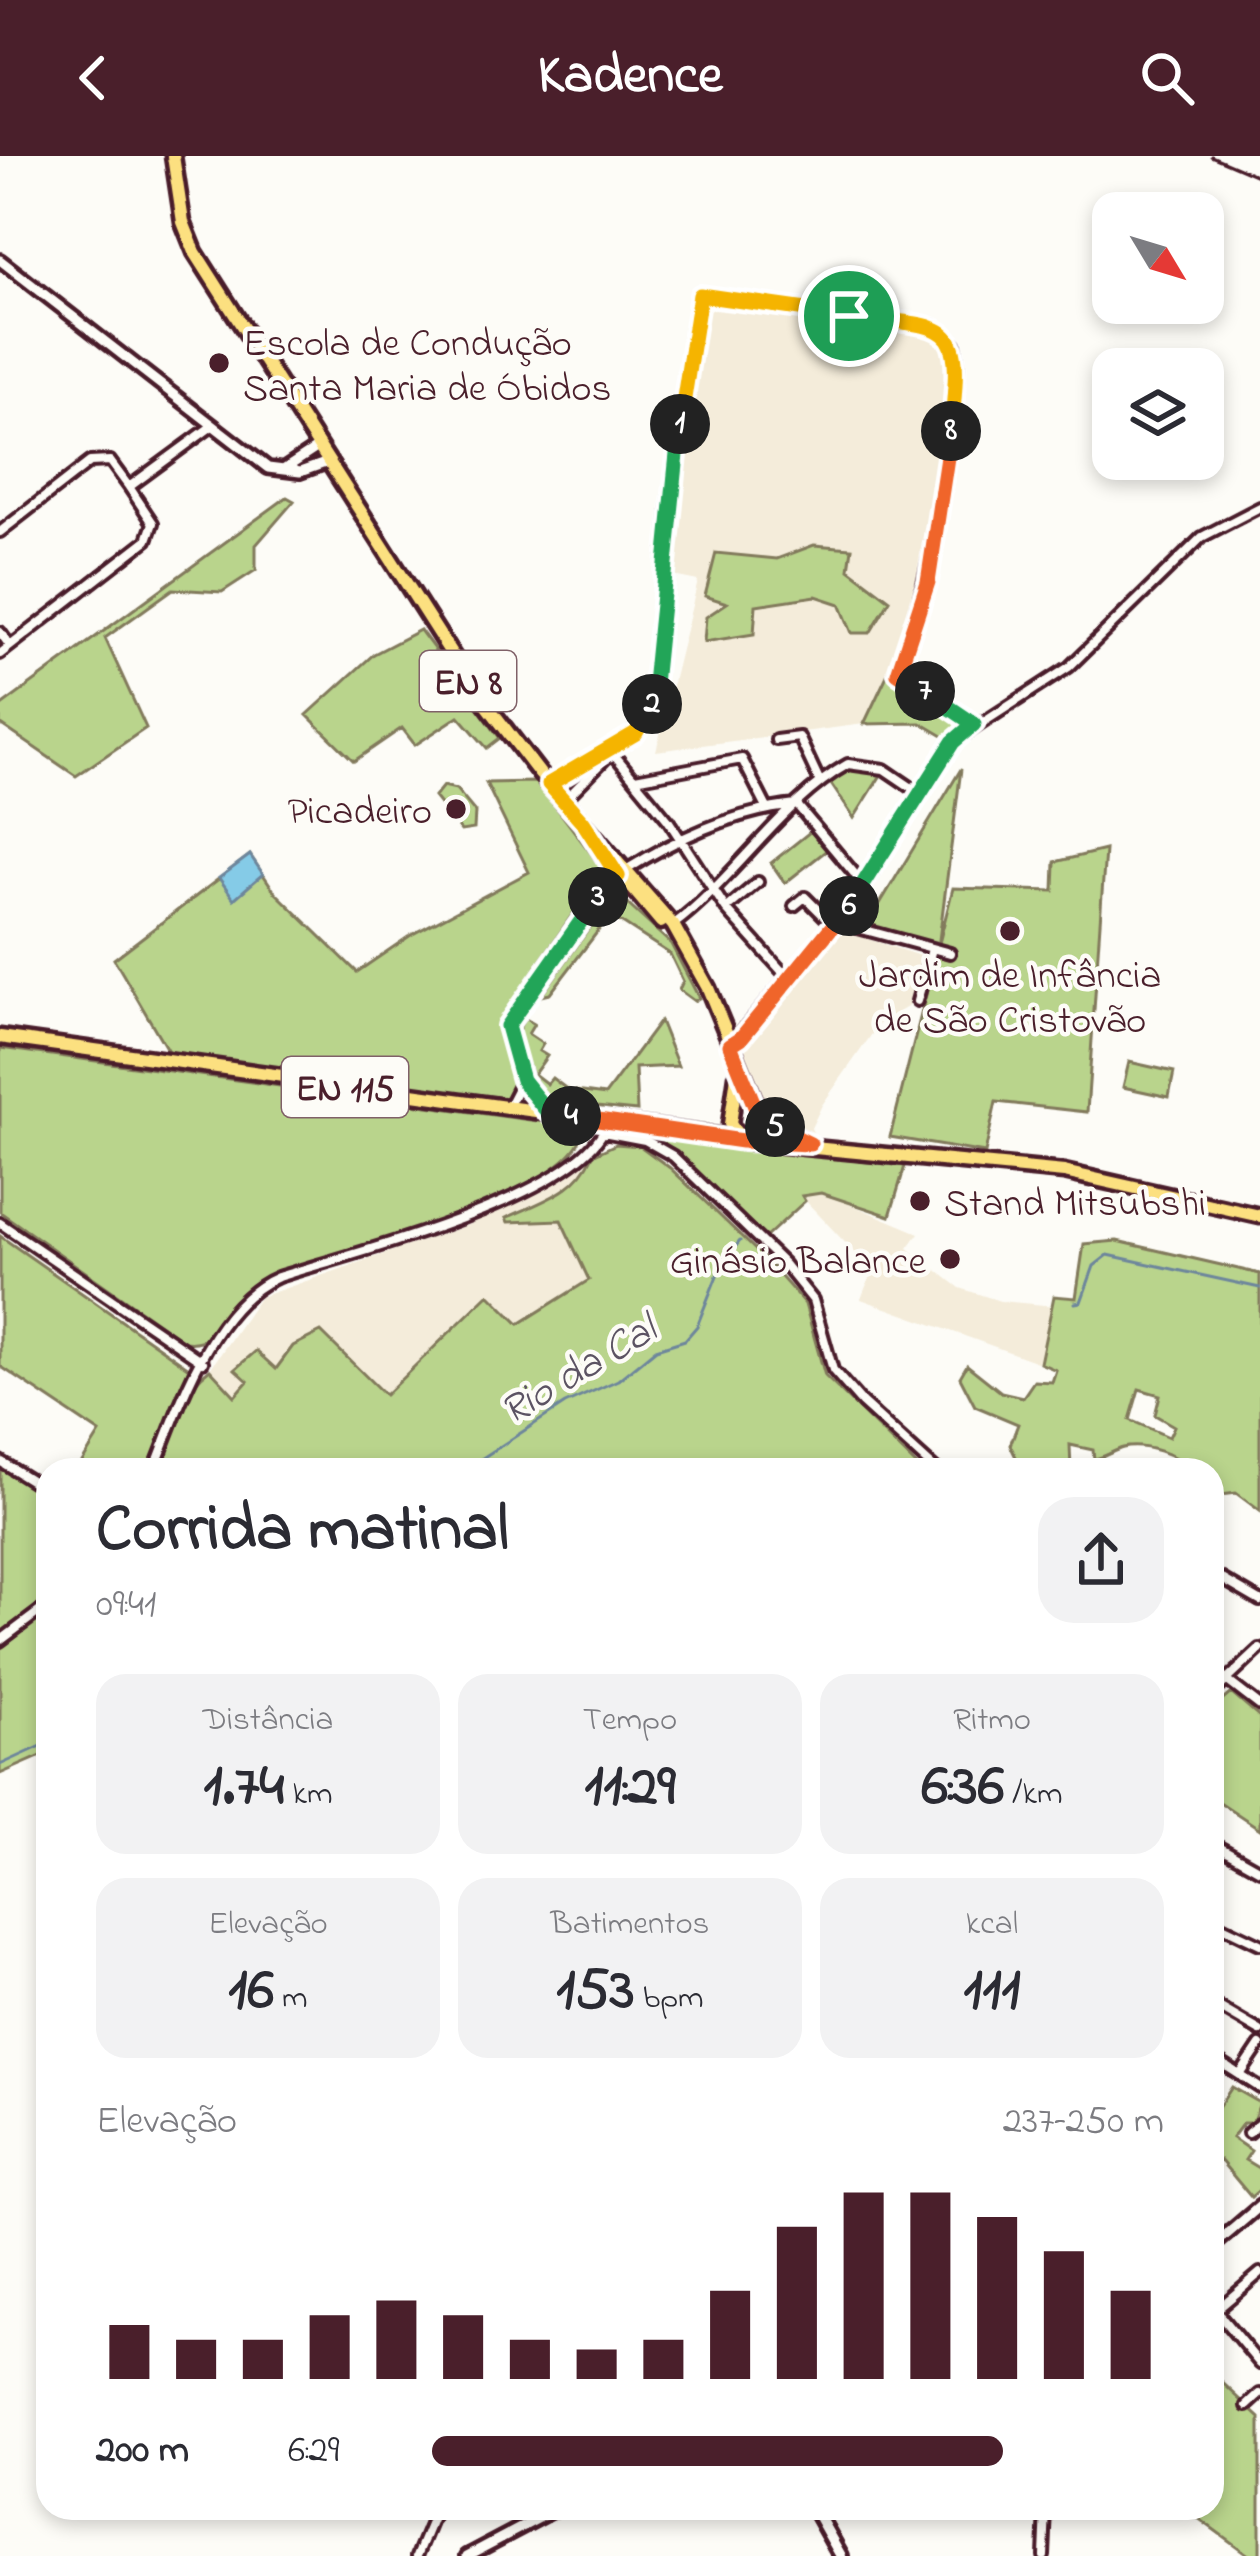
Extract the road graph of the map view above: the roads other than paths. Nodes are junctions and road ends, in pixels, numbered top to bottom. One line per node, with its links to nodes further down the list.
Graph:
1 (173, 156): 4 (main road, EN 8)
2 (0, 260): 3 (street)
3 (212, 426): 6 (street); 7 (street)
4 (318, 447): 5 (main road, EN 8); 6 (street)
5 (328, 462): 6 (street); 18 (main road, EN 8)
6 (282, 471)
7 (129, 487): 9 (street); 11 (street)
8 (1260, 507): 13 (street)
9 (0, 532)
10 (0, 632): 11 (street)
11 (10, 646): 12 (street)
12 (0, 653)
13 (974, 724): 15 (street); 19 (street)
14 (776, 740): 17 (street)
15 (612, 752): 16 (street); 18 (street); 20 (street)
16 (635, 779): 22 (street); 23 (street)
17 (820, 782): 19 (street); 21 (street)
18 (549, 784): 20 (main road, EN 8)
19 (921, 794): 26 (street)
20 (563, 801): 24 (main road, EN 8)
21 (797, 805): 22 (street); 26 (street); 27 (street)
22 (767, 808): 23 (street)
23 (681, 839): 24 (street); 27 (street)
24 (622, 873): 31 (main road, EN 8); 39 (street)
25 (758, 882): 29 (street)
26 (864, 885): 30 (street)
27 (715, 892): 29 (street); 31 (street)
28 (794, 906): 30 (street)
29 (726, 909): 34 (street)
30 (834, 924): 32 (street); 34 (street)
31 (675, 930): 37 (main road, EN 8)
32 (932, 949): 33 (street); 35 (street)
33 (950, 953)
34 (788, 978): 37 (street)
35 (916, 1001)
36 (0, 1036): 40 (main road, EN 115)
37 (730, 1045): 38 (main road, EN 8)
38 (737, 1069): 42 (main road, EN 8); 43 (main road, EN 8)
39 (522, 1080): 40 (street); 41 (street)
40 (507, 1109): 41 (main road, EN 115)
41 (549, 1114): 44 (main road, EN 115)
42 (760, 1116): 43 (main road); 46 (main road); 47 (main road)
43 (732, 1117): 45 (main road, EN 115); 46 (main road, EN 8)
44 (603, 1126): 45 (main road, EN 115); 50 (street); 52 (street)
45 (691, 1130): 46 (main road, EN 115)
46 (745, 1140): 47 (main road)
47 (810, 1144): 48 (main road)
48 (1260, 1216)
49 (0, 1222): 50 (street)
50 (203, 1362): 51 (street)
51 (159, 1458)
52 (924, 1458)
53 (0, 1462): 54 (street)
54 (36, 1484)
55 (1224, 1580): 56 (street)
56 (1260, 1600)
57 (36, 1614): 58 (street)
58 (0, 1641)
59 (1260, 1649): 61 (street)
60 (1224, 1677): 61 (street)
61 (1229, 1681): 62 (street); 63 (street)
62 (1224, 1685)
63 (1260, 1706)
64 (1224, 1850): 65 (street)
65 (1260, 1870)
66 (1224, 1927): 67 (street)
67 (1260, 1944)
68 (1224, 2010): 69 (street)
69 (1260, 2031)
70 (1260, 2044): 72 (street)
71 (1224, 2065): 72 (street)
72 (1240, 2075): 73 (street)
73 (1260, 2088)
74 (1260, 2123): 75 (street)
75 (1248, 2133)
76 (1260, 2206): 77 (street)
77 (1224, 2237)
78 (1260, 2273): 79 (street)
79 (1224, 2304)
80 (1224, 2323): 81 (street)
81 (1260, 2364)
82 (1260, 2394): 83 (street)
83 (1247, 2406)
84 (432, 2520): 88 (street)
85 (535, 2520): 89 (street)
86 (822, 2520): 90 (main road)
87 (1046, 2520): 91 (street)
88 (417, 2556)
89 (467, 2556)
90 (841, 2556)
91 (1044, 2556)

